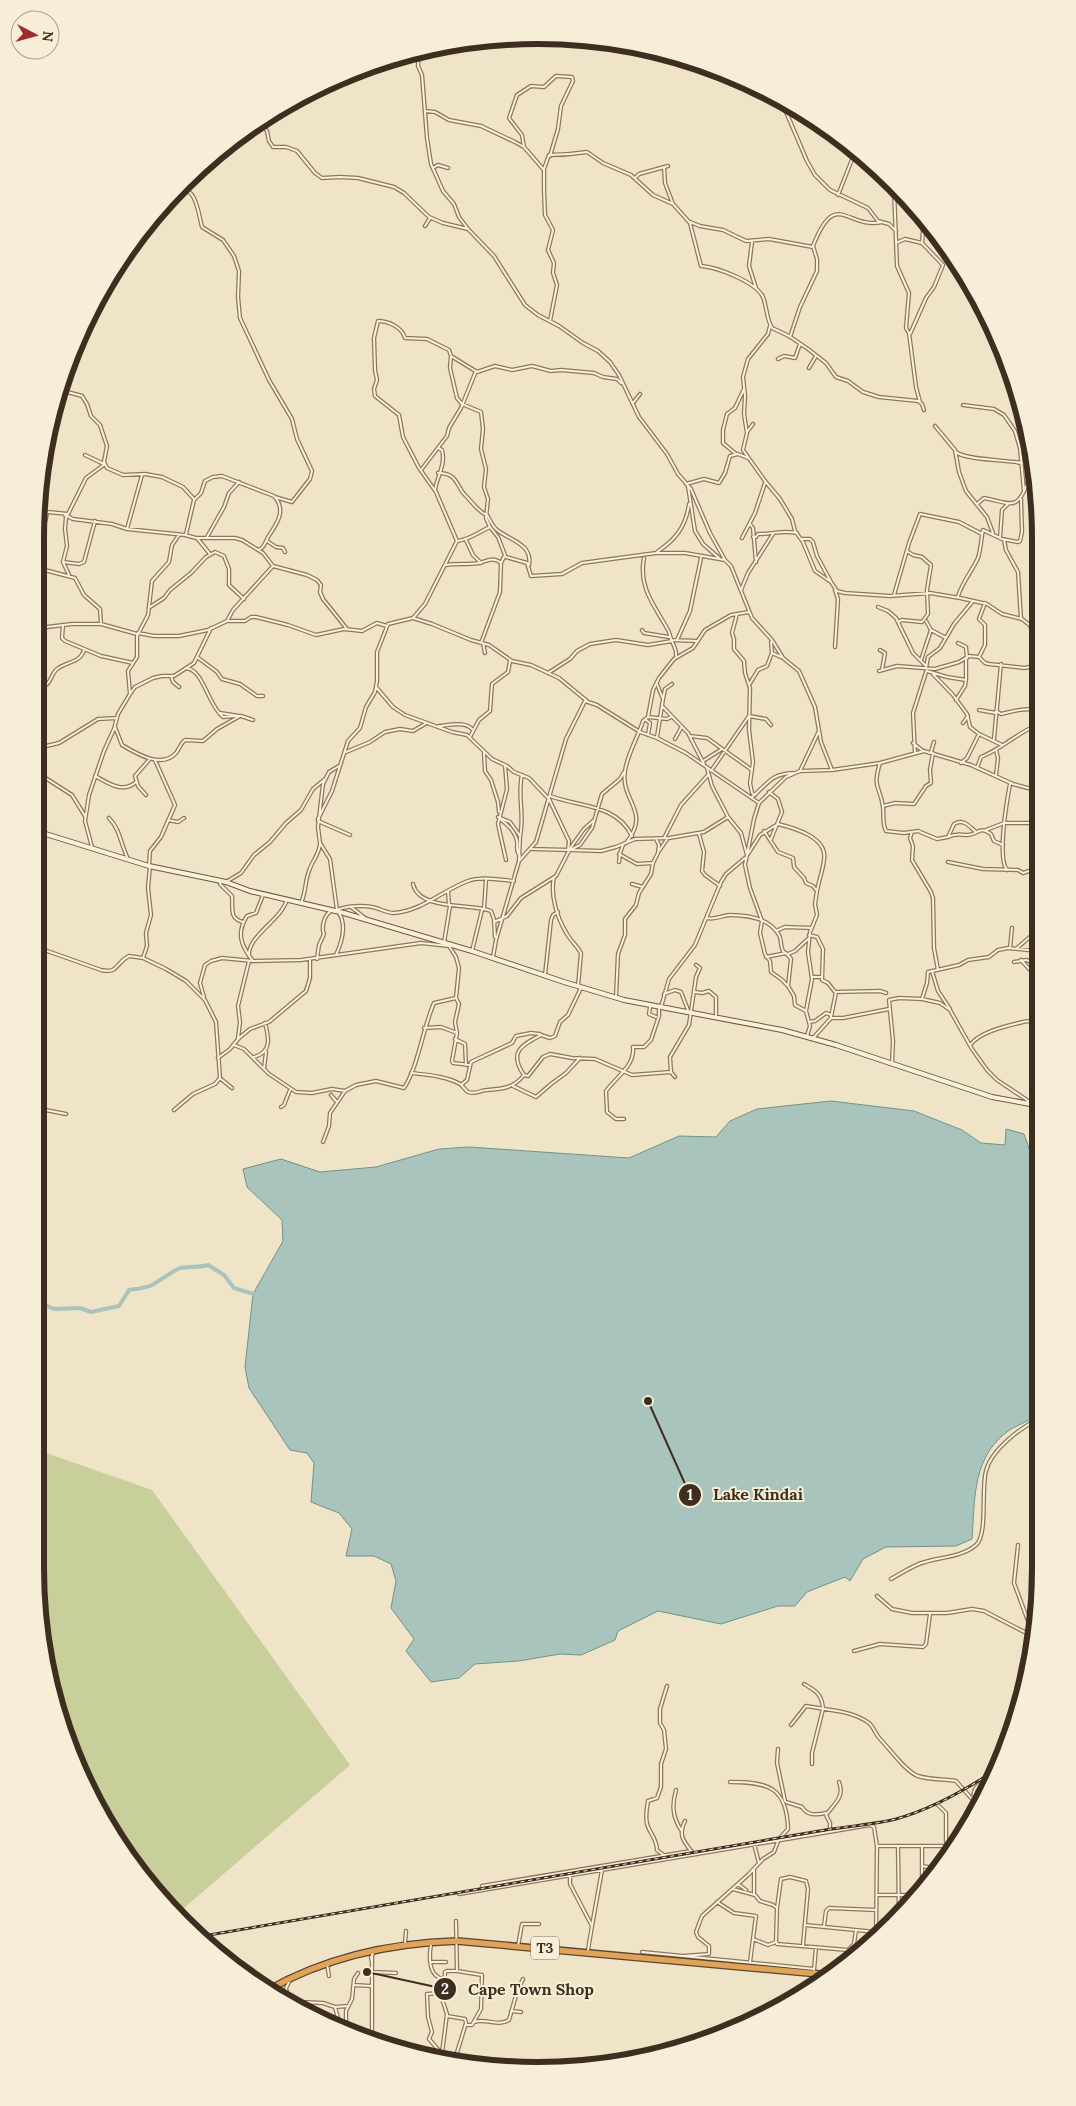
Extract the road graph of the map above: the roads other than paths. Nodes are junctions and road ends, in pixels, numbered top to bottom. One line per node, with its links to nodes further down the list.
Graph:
1 (419, 59): 3 (street)
2 (785, 110): 15 (street)
3 (425, 111): 5 (street); 10 (street)
4 (263, 127): 18 (street)
5 (524, 147): 6 (street); 12 (street)
6 (550, 156): 12 (street); 13 (street)
7 (853, 157): 15 (street)
8 (668, 166): 9 (street)
9 (664, 167): 13 (street); 17 (street)
10 (433, 168): 11 (street); 24 (street)
11 (448, 168)
12 (544, 170): 32 (street)
13 (635, 178): 17 (street)
14 (188, 190): 72 (street)
15 (838, 195): 19 (street)
16 (894, 196): 20 (street)
17 (673, 204): 21 (street)
18 (430, 218): 23 (street); 24 (street)
19 (882, 222): 22 (street); 30 (street)
20 (896, 222): 22 (street); 26 (street)
21 (690, 223): 27 (street); 31 (street)
22 (889, 224): 26 (street)
23 (425, 226)
24 (468, 229): 32 (street)
25 (923, 229): 28 (street)
26 (896, 231): 29 (street)
27 (752, 241): 30 (street); 31 (street)
28 (922, 243): 29 (street); 34 (street)
29 (896, 244): 34 (street)
30 (812, 247): 35 (street)
31 (756, 288): 33 (street)
32 (550, 321): 42 (street)
33 (770, 324): 35 (street); 43 (street)
34 (909, 336): 46 (street)
35 (790, 337): 36 (street)
36 (800, 344): 38 (street); 39 (street)
37 (451, 356): 41 (street); 48 (street); 63 (street)
38 (816, 356): 40 (street); 46 (street)
39 (778, 358)
40 (809, 368)
41 (476, 371): 42 (street); 48 (street)
42 (623, 384): 47 (street)
43 (744, 389): 53 (street); 58 (street)
44 (66, 391): 62 (street)
45 (640, 394): 47 (street)
46 (920, 402): 50 (street)
47 (632, 403): 69 (street)
48 (462, 404): 54 (street); 79 (street)
49 (963, 405): 55 (street)
50 (924, 410)
51 (753, 424): 53 (street)
52 (935, 426): 57 (street)
53 (746, 434): 60 (street)
54 (438, 448): 63 (street); 64 (street)
55 (1020, 448): 56 (street); 61 (street)
56 (1024, 451)
57 (956, 452): 61 (street); 77 (street)
58 (736, 454): 60 (street); 69 (street)
59 (84, 455): 62 (street)
60 (748, 458): 66 (street)
61 (1022, 463): 71 (street)
62 (104, 464): 65 (street); 80 (street)
63 (421, 470): 70 (street)
64 (438, 473): 70 (street); 79 (street)
65 (142, 474): 73 (street); 85 (street)
66 (765, 481): 82 (street); 86 (street)
67 (240, 482): 72 (street); 73 (street); 92 (street)
68 (1029, 482): 71 (street)
69 (687, 485): 75 (street); 111 (street)
70 (435, 490): 101 (street)
71 (1024, 491): 74 (street)
72 (276, 497): 100 (street)
73 (194, 499): 91 (street)
74 (1021, 499): 76 (street); 99 (street)
75 (690, 502): 105 (street); 110 (street)
76 (1009, 503): 77 (street); 96 (street)
77 (977, 504): 87 (street)
78 (47, 512): 80 (street); 83 (street)
79 (486, 515): 84 (street); 117 (street)
80 (65, 516): 81 (street); 112 (street)
81 (95, 521): 85 (street); 112 (street)
82 (749, 523): 93 (street); 95 (street)
83 (44, 527)
84 (490, 527): 98 (street); 107 (street)
85 (128, 529): 90 (street)
86 (797, 533): 88 (street); 97 (street)
87 (993, 533): 89 (street); 96 (street)
88 (773, 534): 93 (street); 114 (street)
89 (982, 534): 103 (street); 126 (street)
90 (180, 535): 91 (street); 130 (street)
91 (186, 535): 94 (street)
92 (207, 537): 94 (street); 102 (street)
93 (753, 537): 114 (street)
94 (197, 538): 106 (street)
95 (742, 538)
96 (1000, 538): 99 (street)
97 (801, 539): 121 (street); 121 (street)
98 (466, 540): 101 (street); 113 (street)
99 (1004, 540): 135 (street)
100 (266, 541): 102 (street); 104 (street)
101 (457, 541): 116 (street)
102 (258, 550): 118 (street)
103 (907, 551): 124 (street); 125 (street)
104 (285, 552)
105 (656, 553): 108 (street); 117 (street)
106 (210, 554): 127 (street); 130 (street)
107 (505, 557): 115 (street); 117 (street)
108 (701, 557): 110 (street); 152 (street)
109 (644, 558): 151 (street)
110 (720, 559): 111 (street)
111 (725, 560): 123 (street)
112 (63, 562): 120 (street)
113 (481, 562): 115 (street); 116 (street)
114 (756, 562): 123 (street)
115 (501, 563): 155 (street)
116 (446, 565): 134 (street)
117 (529, 565)
118 (273, 566): 127 (street); 145 (street)
119 (44, 570): 120 (street)
120 (69, 575): 139 (street)
121 (831, 582): 122 (street)
122 (834, 588): 125 (street); 157 (street)
123 (741, 590): 132 (street)
124 (927, 593): 125 (street); 126 (street); 137 (street)
125 (894, 596)
126 (958, 597): 128 (street)
127 (244, 599): 136 (street)
128 (973, 601): 129 (street); 150 (street)
129 (985, 603): 135 (street); 164 (street)
130 (150, 607): 149 (street)
131 (878, 607): 138 (street)
132 (749, 612): 133 (street); 153 (street)
133 (737, 614): 154 (street); 181 (street)
134 (412, 618): 142 (street); 155 (street)
135 (1021, 619): 140 (street)
136 (227, 621): 143 (street); 145 (street)
137 (925, 621): 138 (street); 147 (street)
138 (898, 622): 168 (street)
139 (101, 624): 141 (street); 149 (street)
140 (1030, 625): 148 (street)
141 (63, 626): 144 (street); 158 (street)
142 (387, 626): 145 (street); 182 (street)
143 (211, 628): 149 (street); 163 (street)
144 (44, 629)
145 (347, 629)
146 (642, 630): 151 (street)
147 (931, 630): 150 (street); 168 (street)
148 (1032, 632)
149 (138, 633): 169 (street)
150 (946, 638): 173 (street)
151 (671, 640): 152 (street); 162 (street); 175 (street)
152 (677, 640): 154 (street)
153 (772, 640): 161 (street); 165 (street)
154 (698, 641): 162 (street)
155 (482, 643): 160 (street); 167 (street)
156 (958, 644): 166 (street)
157 (835, 647)
158 (84, 650): 169 (street); 180 (street)
159 (880, 650): 173 (street)
160 (485, 653)
161 (772, 653): 165 (street); 181 (street)
162 (676, 656): 178 (street)
163 (197, 657): 172 (street); 185 (street)
164 (979, 657): 166 (street); 170 (street)
165 (783, 658): 210 (street)
166 (966, 658): 173 (street); 177 (street)
167 (509, 660): 175 (street); 209 (street)
168 (921, 660): 173 (street)
169 (133, 664): 184 (street)
170 (1001, 664): 171 (street); 192 (street)
171 (1032, 667)
172 (186, 668): 176 (street); 193 (street)
173 (927, 669): 174 (street); 220 (street)
174 (931, 672): 177 (street); 187 (street)
175 (548, 673): 188 (street)
176 (171, 676): 183 (street); 184 (street)
177 (966, 680): 187 (street)
178 (657, 684): 186 (street); 196 (street)
179 (672, 684): 186 (street)
180 (44, 686)
181 (749, 686): 194 (street)
182 (376, 687): 203 (street); 227 (street)
183 (179, 688)
184 (130, 694): 198 (street)
185 (263, 696)
186 (663, 699): 189 (street)
187 (956, 700): 195 (street)
188 (587, 701): 211 (street); 258 (street)
189 (662, 706): 197 (street); 199 (street)
190 (979, 710): 192 (street)
191 (1032, 710): 192 (street)
192 (996, 712): 218 (street)
193 (239, 716): 200 (street); 232 (street)
194 (749, 716): 204 (street); 225 (street); 240 (street)
195 (968, 716): 202 (street); 212 (street)
196 (648, 717): 199 (street); 201 (street)
197 (671, 717): 199 (street); 207 (street)
198 (117, 718): 206 (street); 222 (street)
199 (659, 719): 216 (street)
200 (253, 720)
201 (644, 720): 211 (street); 213 (street)
202 (963, 723)
203 (428, 724): 205 (street); 227 (street)
204 (771, 725)
205 (436, 726): 209 (street); 215 (street)
206 (115, 727): 231 (street); 248 (street)
207 (681, 727): 214 (street); 217 (street)
208 (1032, 728): 221 (street)
209 (474, 730): 215 (street)
210 (819, 731): 241 (street); 243 (street)
211 (640, 732): 213 (street); 244 (street)
212 (979, 734): 218 (street); 235 (street)
213 (648, 735): 216 (street)
214 (690, 736): 223 (street); 233 (street)
215 (470, 737): 228 (street)
216 (657, 738): 238 (street)
217 (675, 739)
218 (994, 740): 221 (street)
219 (934, 742): 230 (street)
220 (914, 743): 226 (street); 229 (street)
221 (1002, 746): 224 (street)
222 (44, 747)
223 (723, 748): 225 (street); 233 (street)
224 (996, 750): 239 (street); 250 (street)
225 (726, 751): 240 (street); 242 (street)
226 (923, 751): 229 (street); 230 (street)
227 (345, 752): 237 (street)
228 (484, 752): 236 (street); 264 (street)
229 (915, 753): 234 (street)
230 (932, 753): 235 (street); 261 (street)
231 (151, 760): 232 (street); 252 (street)
232 (155, 760): 268 (street)
233 (703, 761): 238 (street)
234 (880, 763): 241 (street); 261 (street)
235 (961, 763): 239 (street)
236 (503, 764): 246 (street); 264 (street)
237 (340, 765): 249 (street); 269 (street)
238 (706, 767): 242 (street); 247 (street)
239 (977, 768): 250 (street)
240 (752, 770): 257 (street)
241 (832, 770): 243 (street)
242 (711, 771): 259 (street)
243 (800, 771): 245 (street)
244 (624, 772): 262 (street); 282 (street)
245 (795, 772): 255 (street); 257 (street)
246 (522, 775): 258 (street); 281 (street)
247 (708, 775): 265 (street); 284 (street)
248 (95, 776): 252 (street); 263 (street)
249 (327, 776): 269 (street); 312 (street)
250 (996, 776): 253 (street)
251 (44, 777): 263 (street)
252 (136, 782): 256 (street)
253 (1010, 783): 254 (street); 272 (street)
254 (1032, 789)
255 (769, 792): 260 (street); 271 (street)
256 (146, 795)
257 (755, 795): 259 (street)
258 (550, 797): 262 (street); 292 (street); 294 (street)
259 (752, 797): 260 (street)
260 (759, 803): 297 (street)
261 (883, 806): 276 (street)
262 (597, 810): 270 (street); 282 (street)
263 (85, 816): 291 (street)
264 (499, 816): 281 (street); 298 (street); 300 (street)
265 (728, 817): 279 (street); 297 (street)
266 (109, 818): 299 (street)
267 (184, 818): 268 (street)
268 (168, 820): 305 (street)
269 (318, 820): 280 (street); 288 (street)
270 (593, 821): 294 (street); 294 (street)
271 (778, 824): 275 (street); 287 (street); 319 (street)
272 (1004, 824): 273 (street); 274 (street); 290 (street)
273 (1032, 824)
274 (985, 830): 277 (street); 290 (street)
275 (764, 831): 287 (street); 297 (street)
276 (912, 832): 283 (street); 362 (street)
277 (976, 832): 283 (street); 283 (street)
278 (44, 834): 291 (street)
279 (699, 834): 285 (street); 316 (street)
280 (350, 836)
281 (520, 836): 298 (street)
282 (632, 836): 289 (street)
283 (948, 837)
284 (664, 838): 285 (street); 286 (street)
285 (669, 838): 295 (street)
286 (656, 839): 289 (street); 295 (street)
287 (771, 840): 319 (street)
288 (320, 843): 324 (street); 329 (street)
289 (624, 844): 293 (street); 296 (street)
290 (1003, 845): 306 (street)
291 (92, 849): 299 (street)
292 (532, 849): 294 (street); 301 (street)
293 (611, 849): 294 (street); 296 (street)
294 (570, 850): 308 (street)
295 (658, 853): 304 (street)
296 (620, 854): 302 (street); 304 (street)
297 (747, 855): 316 (street); 334 (street)
298 (520, 856): 301 (street)
299 (128, 859): 305 (street)
300 (506, 860)
301 (519, 861): 311 (street)
302 (619, 862)
303 (948, 862): 306 (street)
304 (653, 863): 317 (street)
305 (150, 866): 310 (street); 354 (street)
306 (1007, 870): 307 (street)
307 (1032, 873)
308 (554, 877): 330 (street); 331 (street)
309 (486, 880): 311 (street); 318 (street); 327 (street)
310 (221, 881): 312 (street); 335 (street)
311 (514, 881): 331 (street)
312 (226, 882): 321 (street)
313 (413, 884): 323 (street)
314 (632, 884): 315 (street)
315 (638, 886): 317 (street); 320 (street)
316 (720, 886): 332 (street)
317 (643, 887): 320 (street)
318 (448, 891): 323 (street); 325 (street)
319 (817, 891): 337 (street)
320 (639, 893): 374 (street)
321 (265, 895): 322 (street); 335 (street)
322 (287, 899): 324 (street); 351 (street)
323 (432, 900): 325 (street); 326 (street)
324 (301, 903): 328 (street)
325 (450, 906): 327 (street); 343 (street)
326 (351, 907): 329 (street); 333 (street)
327 (483, 909): 336 (street); 348 (street)
328 (331, 911): 329 (street); 355 (street)
329 (338, 912): 333 (street); 350 (street)
330 (558, 912): 365 (street); 369 (street)
331 (503, 917): 336 (street); 342 (street)
332 (708, 918): 334 (street); 372 (street)
333 (369, 921): 343 (street)
334 (762, 921): 339 (street); 353 (street)
335 (243, 922): 351 (street)
336 (494, 922): 342 (street)
337 (812, 928): 339 (street); 341 (street)
338 (1012, 928): 344 (street)
339 (776, 931): 349 (street)
340 (1032, 935): 345 (street)
341 (809, 936): 349 (street); 366 (street); 367 (street)
342 (496, 940): 352 (street)
343 (447, 944): 348 (street); 350 (street); 375 (street)
344 (1010, 948): 345 (street); 362 (street)
345 (1016, 948): 347 (street)
346 (44, 950): 354 (street)
347 (1032, 950)
348 (472, 951): 352 (street)
349 (787, 954): 353 (street); 368 (street)
350 (336, 955): 355 (street)
351 (249, 956): 358 (street)
352 (493, 957): 365 (street)
353 (766, 957): 368 (street)
354 (143, 958): 377 (street)
355 (317, 959): 356 (street)
356 (310, 960): 358 (street); 389 (street)
357 (1021, 960): 359 (street); 360 (street); 364 (street)
358 (251, 961): 377 (street); 396 (street)
359 (1014, 962)
360 (1032, 963)
361 (696, 965): 370 (street)
362 (938, 970): 363 (street)
363 (930, 971): 376 (street); 381 (street)
364 (1032, 971)
365 (545, 975): 369 (street)
366 (812, 977): 367 (street); 382 (street)
367 (821, 977): 371 (street)
368 (788, 986): 382 (street)
369 (580, 987): 374 (street); 392 (street)
370 (695, 992): 383 (street); 385 (street)
371 (836, 992): 373 (street); 384 (street)
372 (664, 994): 379 (street); 383 (street)
373 (886, 994)
374 (616, 997): 378 (street)
375 (456, 998): 390 (street); 391 (street)
376 (922, 999): 380 (street); 381 (street)
377 (206, 1000): 400 (street)
378 (651, 1005): 379 (street); 386 (street)
379 (660, 1007): 383 (street); 386 (street)
380 (889, 1010): 384 (street); 403 (street)
381 (950, 1010): 398 (street)
382 (806, 1011): 387 (street)
383 (690, 1012): 385 (street); 408 (street)
384 (831, 1016): 387 (street); 394 (street)
385 (716, 1017): 393 (street)
386 (657, 1018): 407 (street)
387 (809, 1022): 393 (street)
388 (1032, 1022): 398 (street)
389 (264, 1023): 396 (street); 399 (street)
390 (424, 1028): 391 (street); 409 (street)
391 (457, 1033): 395 (street)
392 (541, 1035): 405 (street); 410 (street)
393 (807, 1037): 394 (street)
394 (814, 1038): 403 (street)
395 (455, 1039): 404 (street); 404 (street)
396 (237, 1040): 397 (street)
397 (234, 1045): 400 (street); 401 (street)
398 (970, 1045): 420 (street)
399 (267, 1050): 401 (street); 406 (street)
400 (218, 1058): 412 (street)
401 (253, 1058): 406 (street)
402 (580, 1058): 407 (street); 410 (street); 414 (street)
403 (892, 1064): 420 (street)
404 (466, 1065): 405 (street)
405 (470, 1065): 413 (street)
406 (264, 1069): 416 (street)
407 (625, 1072): 408 (street); 426 (street)
408 (671, 1072): 411 (street)
409 (411, 1073): 413 (street); 417 (street)
410 (524, 1075): 414 (street)
411 (675, 1077)
412 (220, 1078): 415 (street); 424 (street)
413 (461, 1085): 414 (street)
414 (512, 1085)
415 (232, 1088)
416 (290, 1089): 417 (street); 422 (street)
417 (345, 1091): 419 (street)
418 (331, 1095): 419 (street)
419 (337, 1101): 427 (street)
420 (1030, 1104): 421 (street)
421 (1032, 1106)
422 (281, 1107)
423 (44, 1110): 425 (street)
424 (174, 1110)
425 (66, 1114)
426 (624, 1119)
427 (323, 1142)
428 (1032, 1423): 430 (street)
429 (1018, 1546): 433 (street)
430 (891, 1579)
431 (877, 1596): 432 (street)
432 (930, 1614): 434 (street); 435 (street)
433 (1029, 1623)
434 (1028, 1634)
435 (854, 1651)
436 (804, 1684): 438 (street)
437 (667, 1686): 465 (street)
438 (823, 1709): 439 (street); 441 (street); 446 (street)
439 (791, 1726)
440 (778, 1749): 447 (street)
441 (812, 1764)
442 (730, 1782): 447 (street)
443 (839, 1782): 450 (street)
444 (983, 1783): 446 (street)
445 (676, 1790): 454 (street)
446 (972, 1799): 448 (street)
447 (784, 1801): 451 (street); 456 (street)
448 (973, 1802)
449 (938, 1805): 458 (street)
450 (826, 1813): 451 (street); 452 (street)
451 (820, 1814): 452 (street)
452 (826, 1817): 455 (street)
453 (685, 1821): 454 (street)
454 (681, 1830): 463 (street)
455 (830, 1831): 456 (street); 459 (street)
456 (780, 1839): 457 (street); 466 (street)
457 (754, 1843): 464 (street); 466 (street)
458 (948, 1844)
459 (877, 1846): 460 (street); 479 (street)
460 (898, 1846): 461 (street); 480 (street)
461 (922, 1846): 462 (street); 467 (street)
462 (947, 1846)
463 (691, 1851): 464 (street); 465 (street)
464 (693, 1854): 470 (street)
465 (665, 1856): 474 (street)
466 (759, 1863): 469 (street)
467 (922, 1866): 468 (street); 472 (street)
468 (931, 1868)
469 (754, 1869): 473 (street); 478 (street)
470 (603, 1870): 471 (street); 489 (street)
471 (570, 1876): 477 (street); 489 (street)
472 (922, 1879)
473 (738, 1884): 475 (street); 476 (street)
474 (482, 1886)
475 (733, 1889): 476 (street); 482 (street)
476 (748, 1892): 478 (street)
477 (459, 1894)
478 (754, 1895): 484 (street)
479 (877, 1895): 480 (street); 485 (street)
480 (899, 1895): 481 (street); 483 (street)
481 (909, 1895)
482 (717, 1902): 495 (street); 506 (street)
483 (899, 1905)
484 (777, 1908): 488 (street); 498 (street)
485 (876, 1910): 490 (street); 491 (street)
486 (456, 1921): 496 (street)
487 (538, 1924): 500 (street)
488 (805, 1925): 490 (street); 501 (street)
489 (592, 1926): 505 (street)
490 (824, 1926): 492 (street)
491 (876, 1928)
492 (856, 1930): 494 (street); 502 (street)
493 (406, 1931): 499 (street)
494 (872, 1932)
495 (753, 1939): 498 (street); 509 (street)
496 (458, 1941): 497 (highway, T3); 500 (highway, T3); 511 (street)
497 (431, 1942): 499 (highway, T3); 507 (street)
498 (776, 1942): 501 (street)
499 (405, 1945): 503 (highway, T3)
500 (518, 1946): 505 (highway, T3)
501 (803, 1946): 502 (street)
502 (816, 1947): 513 (street)
503 (372, 1952): 510 (highway, T3); 512 (street)
504 (642, 1952): 506 (street)
505 (587, 1953): 513 (highway, T3)
506 (684, 1956): 509 (street)
507 (431, 1962): 508 (street); 519 (street)
508 (446, 1962)
509 (750, 1962): 513 (street)
510 (326, 1964): 517 (street); 518 (highway, T3)
511 (456, 1971): 519 (street); 533 (street)
512 (372, 1972): 515 (street); 523 (street)
513 (814, 1972): 516 (highway, T3)
514 (358, 1973): 521 (street)
515 (396, 1973)
516 (821, 1973)
517 (330, 1976)
518 (291, 1979): 522 (highway, T3); 524 (street)
519 (444, 1979): 525 (street)
520 (523, 1979): 529 (street)
521 (354, 1985): 523 (street); 527 (street)
522 (275, 1986)
523 (372, 1986): 536 (street)
524 (287, 1993)
525 (443, 1994): 531 (street); 537 (street)
526 (302, 2002): 528 (street)
527 (348, 2006): 528 (street); 534 (street)
528 (334, 2008): 532 (street)
529 (511, 2011): 530 (street); 533 (street)
530 (521, 2012)
531 (447, 2016): 535 (street); 538 (street)
532 (338, 2020)
533 (474, 2022): 535 (street)
534 (345, 2023)
535 (466, 2025): 539 (street)
536 (372, 2033)
537 (441, 2053)
538 (442, 2054)
539 (456, 2055)

